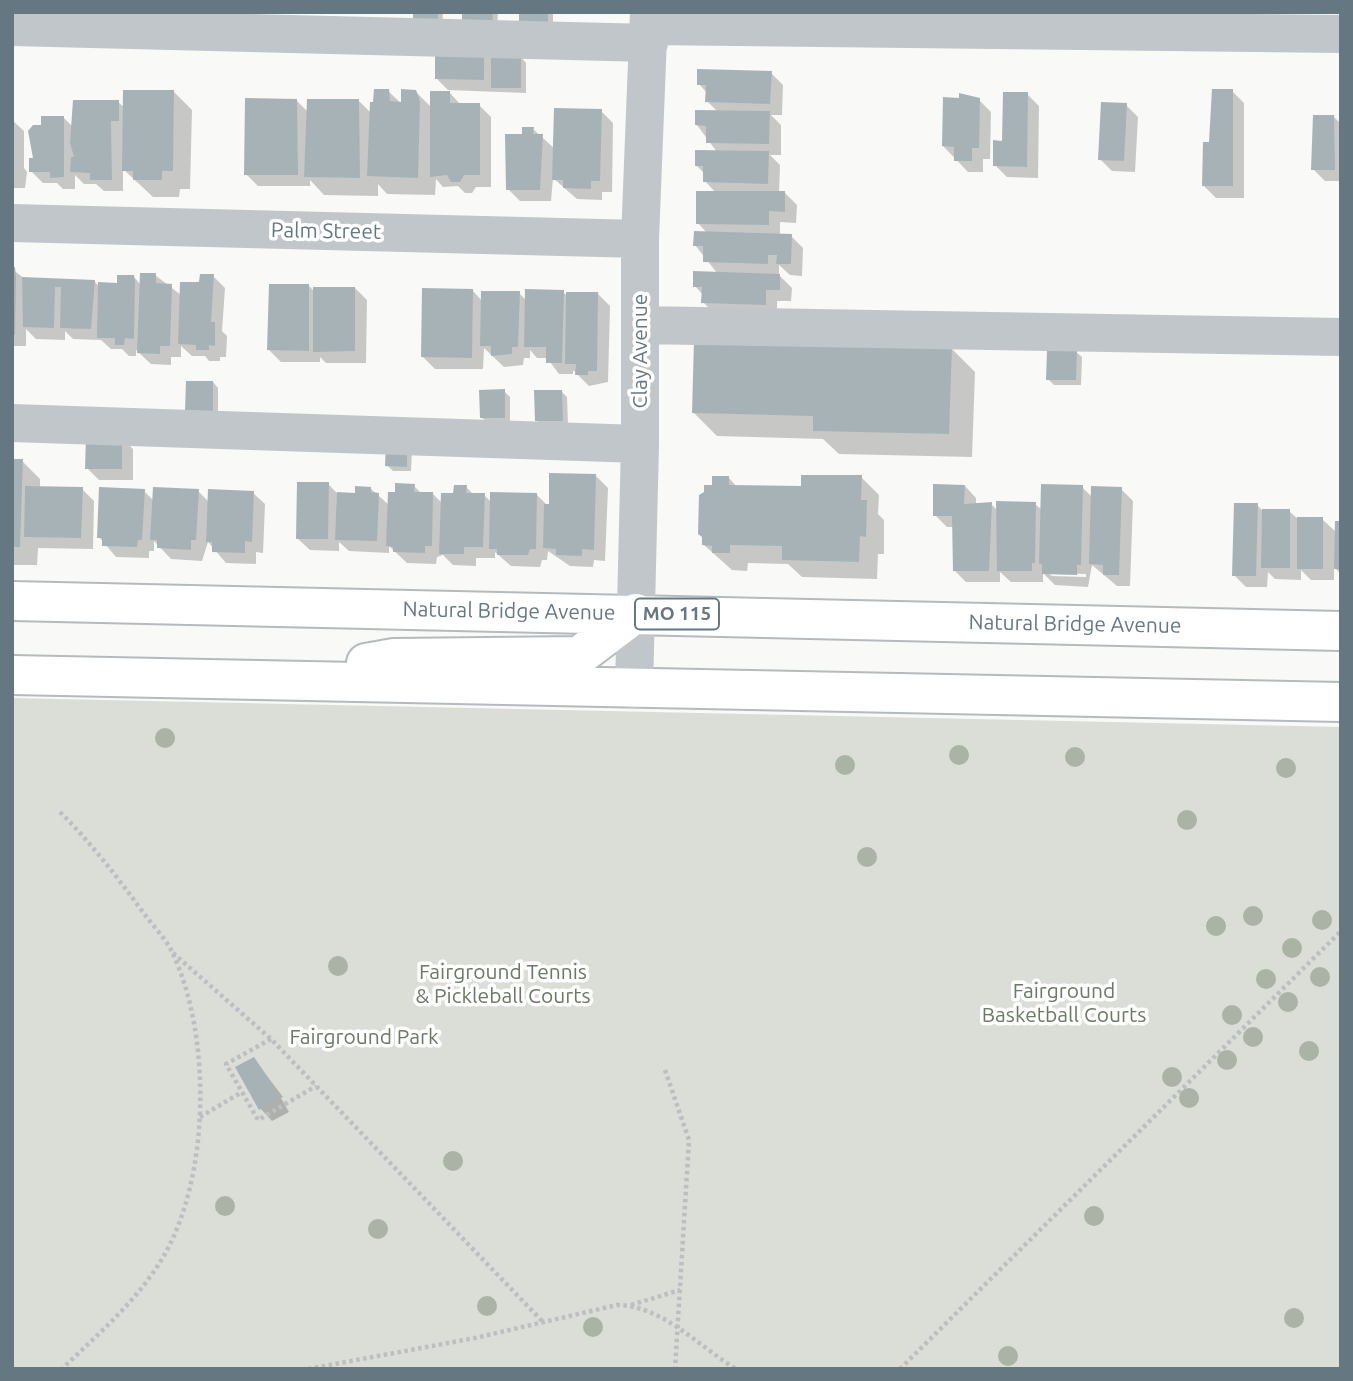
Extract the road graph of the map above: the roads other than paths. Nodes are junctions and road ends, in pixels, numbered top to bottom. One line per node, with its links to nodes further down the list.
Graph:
1 (1230, 22): 3 (street); 4 (street)
2 (12, 27): 3 (street)
3 (649, 27): 6 (street, Clay Avenue)
4 (1341, 34)
5 (12, 223): 6 (street, Palm Street)
6 (640, 239): 7 (street, Clay Avenue)
7 (640, 325): 8 (street); 10 (street, Clay Avenue)
8 (1341, 337)
9 (12, 423): 10 (street)
10 (640, 444): 12 (street, Clay Avenue)
11 (12, 601): 12 (main road, Natural Bridge Avenue / MO 115)
12 (636, 613): 13 (main road, Natural Bridge Avenue / MO 115); 15 (main road); 17 (street, Clay Avenue)
13 (1341, 631)
14 (12, 676): 15 (main road)
15 (279, 681): 17 (main road)
16 (1341, 684): 18 (main road)
17 (634, 689): 18 (main road)
18 (1254, 701): 19 (main road)
19 (1341, 702)

